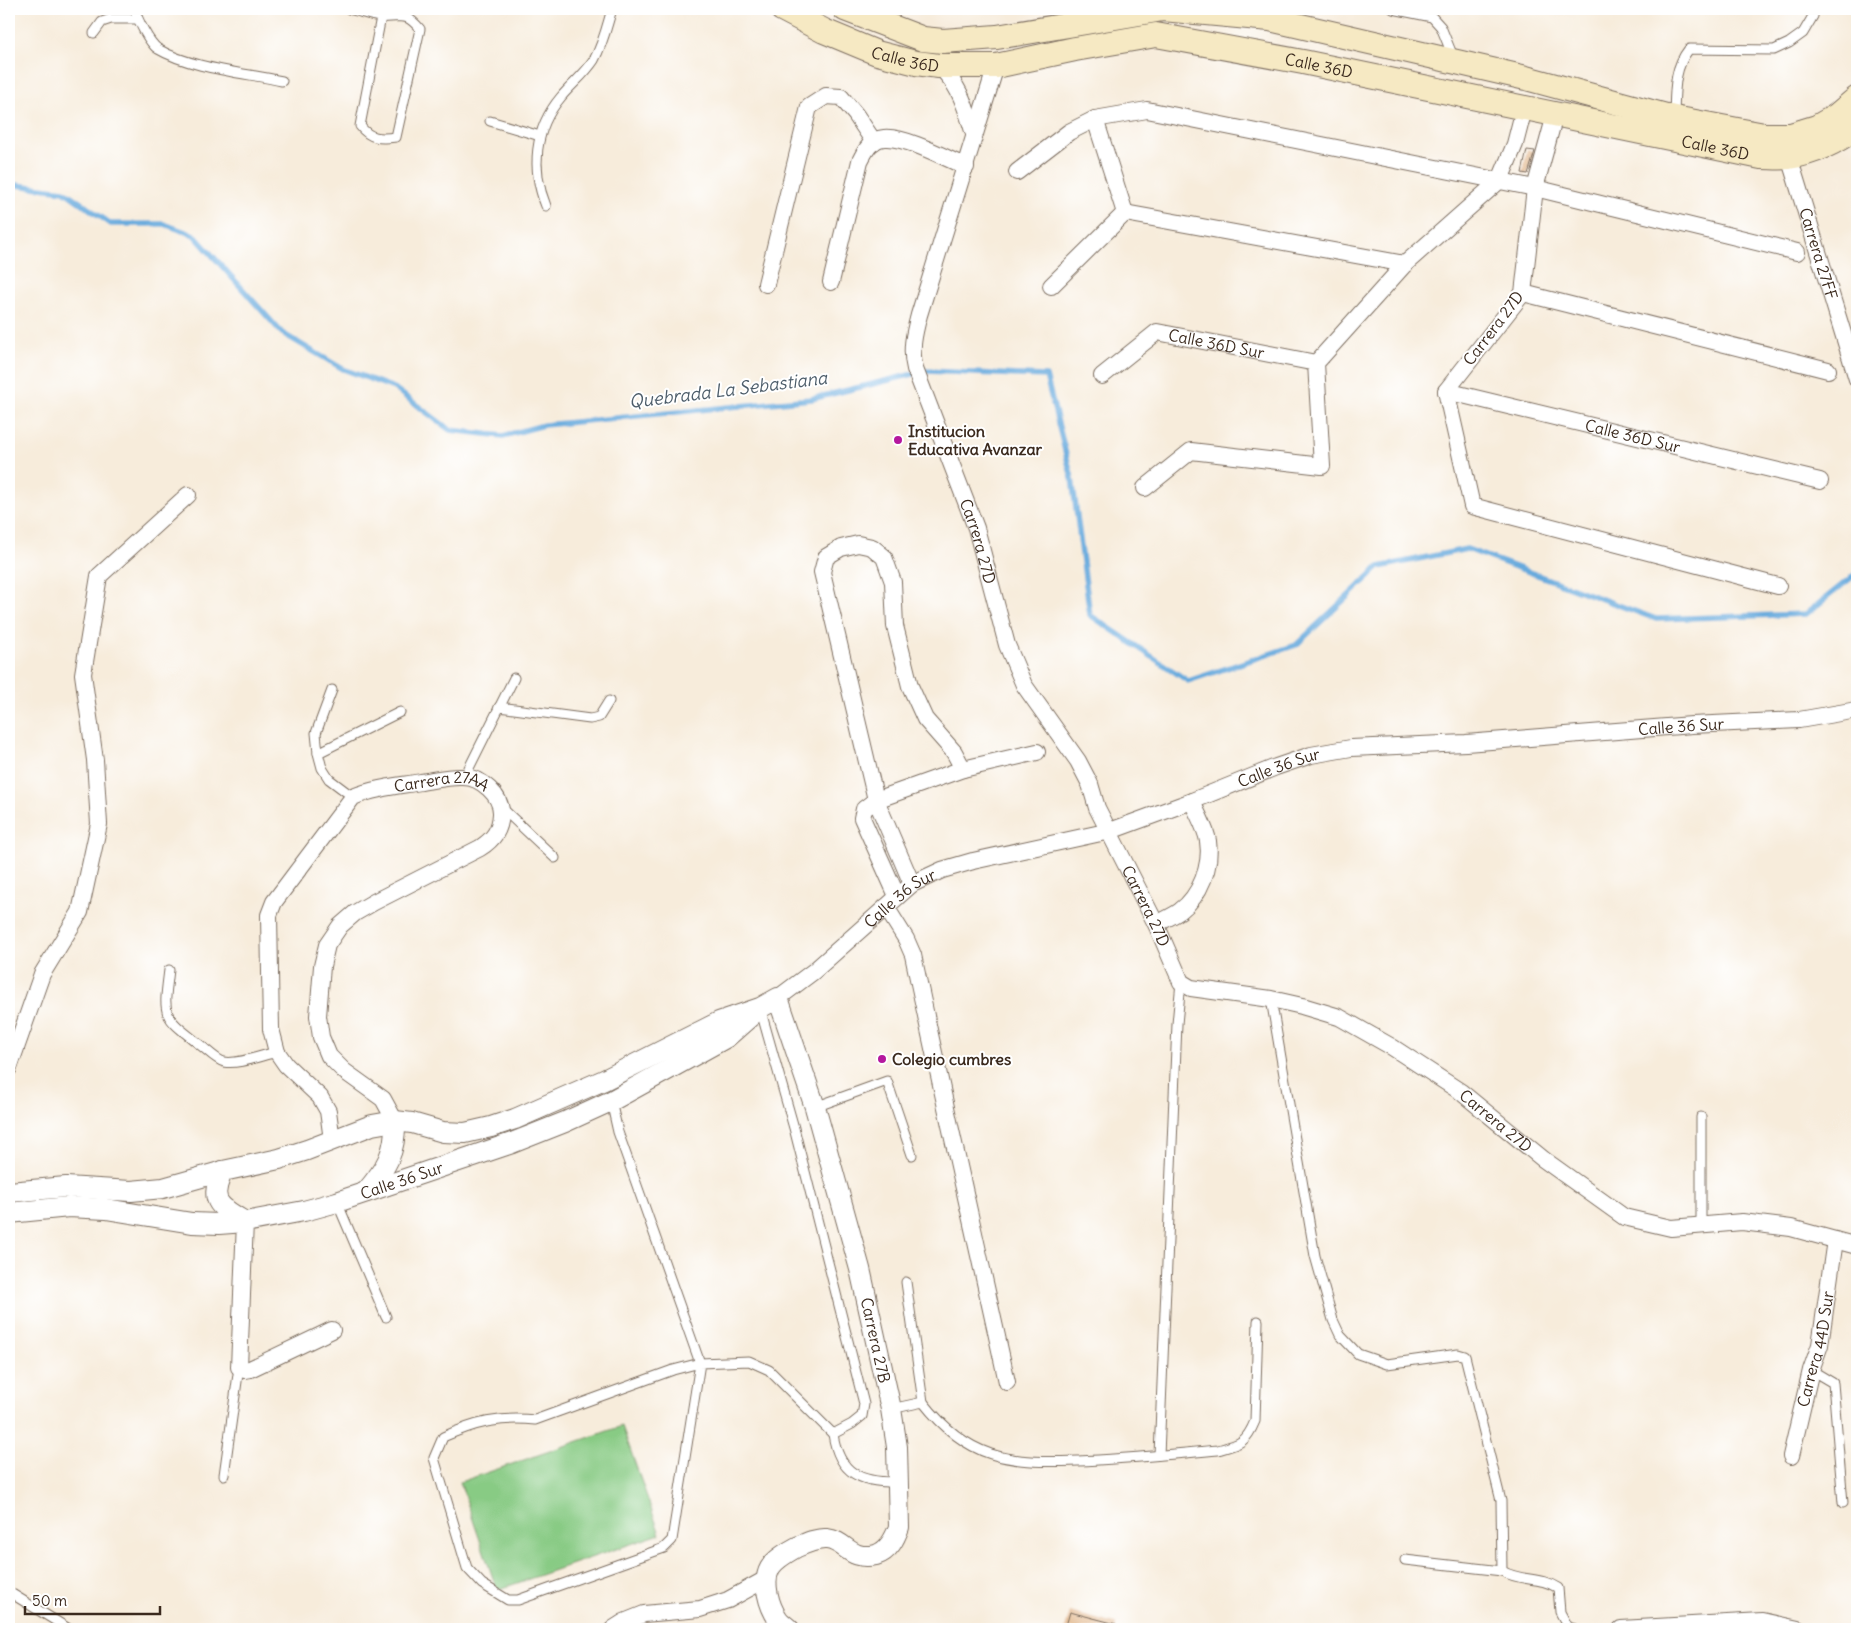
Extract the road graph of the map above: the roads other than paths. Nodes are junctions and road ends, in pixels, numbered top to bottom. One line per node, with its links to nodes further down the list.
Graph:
1 (135, 9): 11 (lane)
2 (349, 9): 10 (lane)
3 (612, 9): 25 (lane)
4 (782, 9): 14 (main road, Calle 36D)
5 (845, 9): 6 (main road, Calle 36D)
6 (1163, 9): 9 (main road, Calle 36D)
7 (1393, 9): 13 (lane)
8 (1814, 9): 20 (lane)
9 (1200, 10): 13 (main road, Calle 36D)
10 (381, 17): 10 (lane)
11 (137, 19): 12 (lane); 16 (lane)
12 (94, 33)
13 (1454, 60): 20 (main road, Calle 36D)
14 (939, 66): 15 (main road, Calle 36D); 24 (street)
15 (996, 66): 18 (main road, Calle 36D); 24 (street, Carrera 27D)
16 (282, 82)
17 (1857, 98): 20 (main road, Calle 36D)
18 (1519, 108): 19 (main road, Calle 36D); 30 (street)
19 (1555, 115): 27 (main road, Calle 36D); 31 (street, Carrera 27D)
20 (1674, 118)
21 (1095, 119): 29 (street); 30 (street); 33 (street)
22 (490, 121): 25 (lane)
23 (1857, 127): 27 (main road, Calle 36D)
24 (974, 134): 28 (street, Carrera 27D)
25 (540, 136): 32 (lane)
26 (874, 142): 28 (street); 36 (street); 37 (street)
27 (1789, 157): 43 (street, Carrera 27FF)
28 (966, 167): 63 (street, Carrera 27D)
29 (1017, 172)
30 (1500, 180): 31 (street); 35 (street)
31 (1535, 188): 34 (street); 39 (street, Carrera 27D)
32 (546, 206)
33 (1125, 213): 35 (street); 38 (street)
34 (1797, 252)
35 (1405, 264): 40 (street)
36 (831, 282)
37 (766, 284)
38 (1051, 286)
39 (1523, 293): 41 (street); 44 (street, Carrera 27D)
40 (1316, 363): 42 (street, Calle 36D Sur); 46 (street)
41 (1828, 370)
42 (1102, 376)
43 (1857, 379)
44 (1446, 391): 45 (street, Calle 36D Sur); 48 (street)
45 (1820, 481)
46 (1145, 488)
47 (188, 495): 74 (street)
48 (1778, 586)
49 (514, 678): 52 (lane)
50 (332, 690): 56 (lane)
51 (609, 701): 52 (lane)
52 (499, 707): 58 (lane)
53 (1857, 710): 61 (street, Calle 36 Sur)
54 (400, 712): 56 (lane)
55 (1037, 752): 57 (street)
56 (318, 754): 59 (lane)
57 (963, 769): 60 (street); 60 (street)
58 (465, 776): 59 (street, Carrera 27AA); 62 (street, Carrera 27AA)
59 (354, 797): 73 (street)
60 (876, 800): 65 (street); 66 (street)
61 (1192, 801): 63 (street, Calle 36 Sur); 67 (street)
62 (501, 808): 64 (lane); 78 (street, Carrera 27AA)
63 (1110, 831): 65 (street, Calle 36 Sur); 67 (street, Carrera 27D)
64 (556, 858)
65 (912, 884): 66 (street, Calle 36 Sur)
66 (892, 901): 70 (street, Calle 36 Sur); 97 (street)
67 (1156, 924): 69 (street, Carrera 27D)
68 (169, 970): 73 (lane)
69 (1181, 982): 71 (street, Carrera 27D); 101 (lane)
70 (778, 998): 72 (street, Calle 36 Sur); 76 (street, Carrera 27B)
71 (1271, 999): 87 (street, Carrera 27D); 107 (lane)
72 (760, 1008): 75 (street, Calle 36 Sur); 78 (street, Calle 36 Sur); 100 (lane)
73 (276, 1052): 79 (street)
74 (9, 1068)
75 (611, 1101): 83 (street, Calle 36 Sur); 94 (lane)
76 (815, 1107): 80 (lane); 99 (street, Carrera 27B)
77 (1701, 1117): 87 (lane)
78 (395, 1121): 79 (street, Calle 36 Sur); 83 (street)
79 (332, 1140): 81 (street, Calle 36 Sur)
80 (912, 1155)
81 (223, 1170): 82 (street, Calle 36 Sur); 86 (street)
82 (9, 1192)
83 (366, 1192): 84 (street, Calle 36 Sur)
84 (337, 1202): 86 (street, Calle 36 Sur); 91 (lane)
85 (9, 1213): 86 (street, Calle 36 Sur)
86 (245, 1222): 95 (street)
87 (1701, 1226): 88 (street, Carrera 27D)
88 (1836, 1240): 89 (street, Carrera 27D); 96 (street, Carrera 44D Sur)
89 (1857, 1246)
90 (906, 1282): 98 (lane)
91 (386, 1318)
92 (1258, 1321): 101 (lane)
93 (332, 1330): 95 (street)
94 (700, 1363): 94 (lane); 100 (lane)
95 (239, 1366): 103 (lane)
96 (1812, 1370): 102 (street, Carrera 44D Sur); 105 (lane)
97 (1007, 1382)
98 (923, 1402): 99 (lane); 101 (lane)
99 (891, 1409): 104 (street, Carrera 27B)
100 (833, 1434): 104 (lane)
101 (1159, 1455)
102 (1791, 1456)
103 (224, 1475)
104 (898, 1482): 108 (street, Carrera 27B)
105 (1843, 1503)
106 (1405, 1560): 107 (lane)
107 (1502, 1571): 113 (lane)
108 (766, 1579): 111 (street); 112 (street)
109 (9, 1592): 110 (lane)
110 (69, 1629)
111 (613, 1629)
112 (789, 1629)
113 (1576, 1629)
114 (1621, 1629): 115 (street)
115 (1798, 1629)

